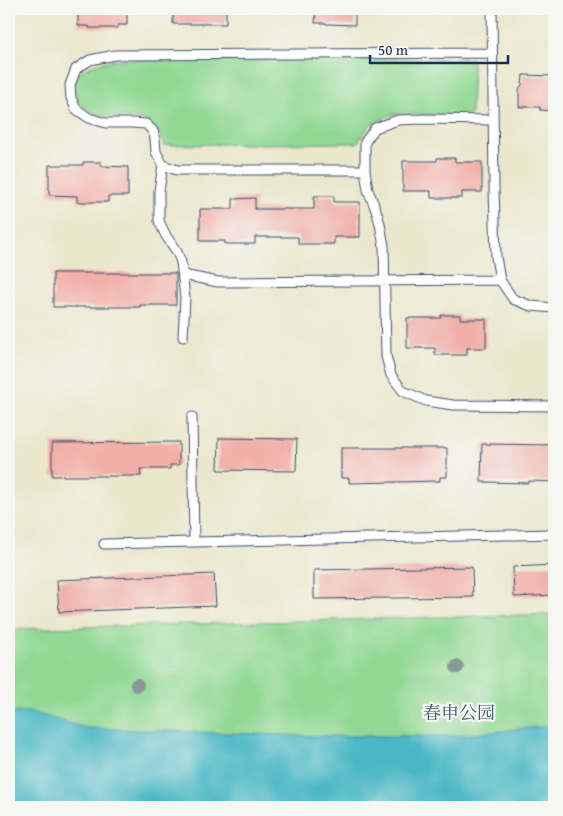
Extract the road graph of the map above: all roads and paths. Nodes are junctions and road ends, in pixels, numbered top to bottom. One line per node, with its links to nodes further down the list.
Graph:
1 (492, 9): 2 (lane)
2 (492, 53): 3 (lane); 4 (lane)
3 (493, 120): 5 (lane); 7 (lane)
4 (162, 165): 5 (lane); 6 (lane)
5 (365, 170): 8 (lane)
6 (183, 275): 8 (lane); 10 (lane)
7 (500, 280): 8 (lane); 9 (lane)
8 (385, 281): 11 (lane)
9 (554, 308)
10 (183, 337)
11 (554, 406)
12 (192, 417): 14 (lane)
13 (554, 534): 14 (lane)
14 (194, 542): 15 (lane)
15 (104, 544)

